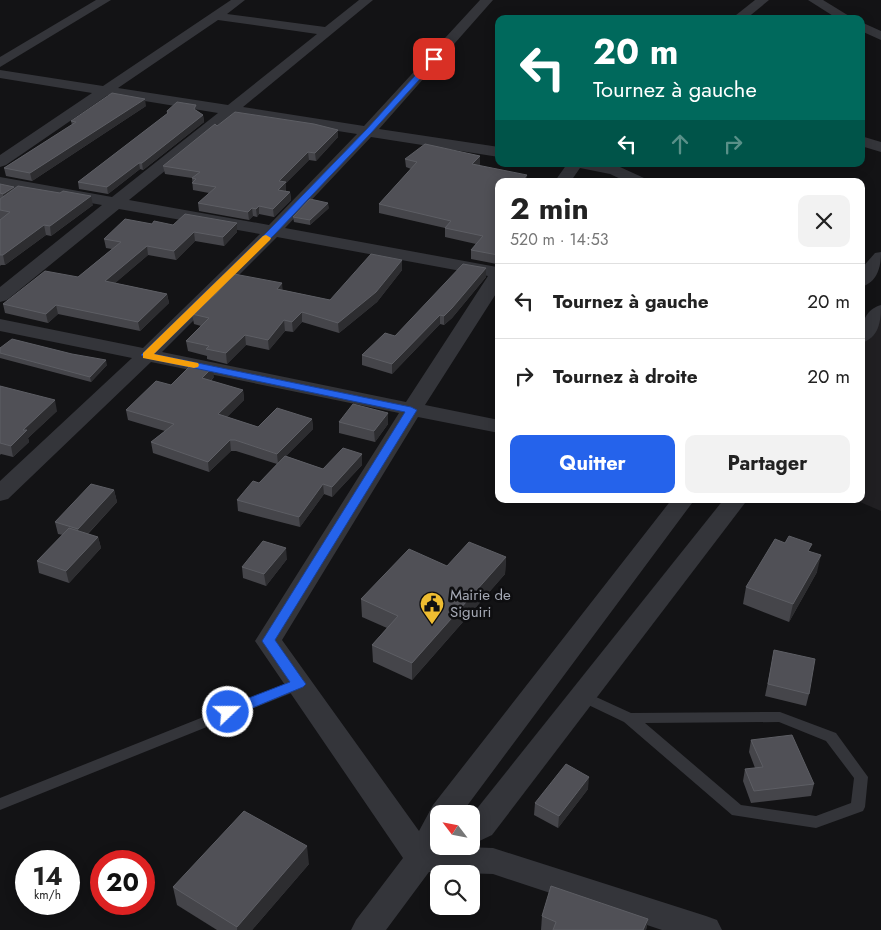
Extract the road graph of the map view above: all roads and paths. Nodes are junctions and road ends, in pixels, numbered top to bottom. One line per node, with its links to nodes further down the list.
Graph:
1 (105, 0): 13 (street)
2 (239, 0): 9 (street)
3 (367, 0): 11 (street)
4 (487, 0): 17 (street)
5 (763, 0): 7 (street)
6 (814, 0): 8 (street)
7 (742, 15)
8 (841, 15)
9 (214, 16): 11 (street); 15 (street)
10 (865, 28): 12 (street)
11 (326, 31): 16 (street)
12 (881, 36)
13 (0, 63)
14 (0, 74): 15 (street)
15 (105, 90): 16 (street); 21 (street)
16 (232, 110): 17 (street); 27 (street)
17 (368, 132): 20 (street); 28 (street)
18 (865, 143): 19 (street)
19 (881, 147)
20 (495, 151)
21 (0, 162)
22 (573, 167): 24 (street)
23 (598, 167): 25 (street)
24 (565, 178)
25 (631, 178)
26 (0, 182): 27 (street)
27 (116, 202): 28 (street); 33 (street)
28 (272, 232): 30 (street); 38 (street)
29 (881, 257): 31 (street)
30 (495, 272)
31 (865, 276)
32 (495, 279): 39 (street)
33 (0, 296)
34 (865, 304): 35 (street)
35 (881, 310): 37 (street)
36 (0, 325): 38 (street)
37 (865, 331)
38 (146, 355): 39 (street); 41 (street)
39 (411, 410): 40 (street); 44 (street)
40 (495, 426)
41 (0, 494)
42 (681, 503): 48 (street)
43 (733, 503): 45 (street)
44 (299, 684): 47 (lane); 50 (street)
45 (583, 696): 46 (lane); 49 (street)
46 (629, 718): 46 (lane)
47 (0, 804)
48 (451, 805)
49 (480, 827)
50 (430, 849)
51 (431, 855): 53 (street)
52 (448, 855): 54 (street)
53 (366, 930)
54 (706, 930)

